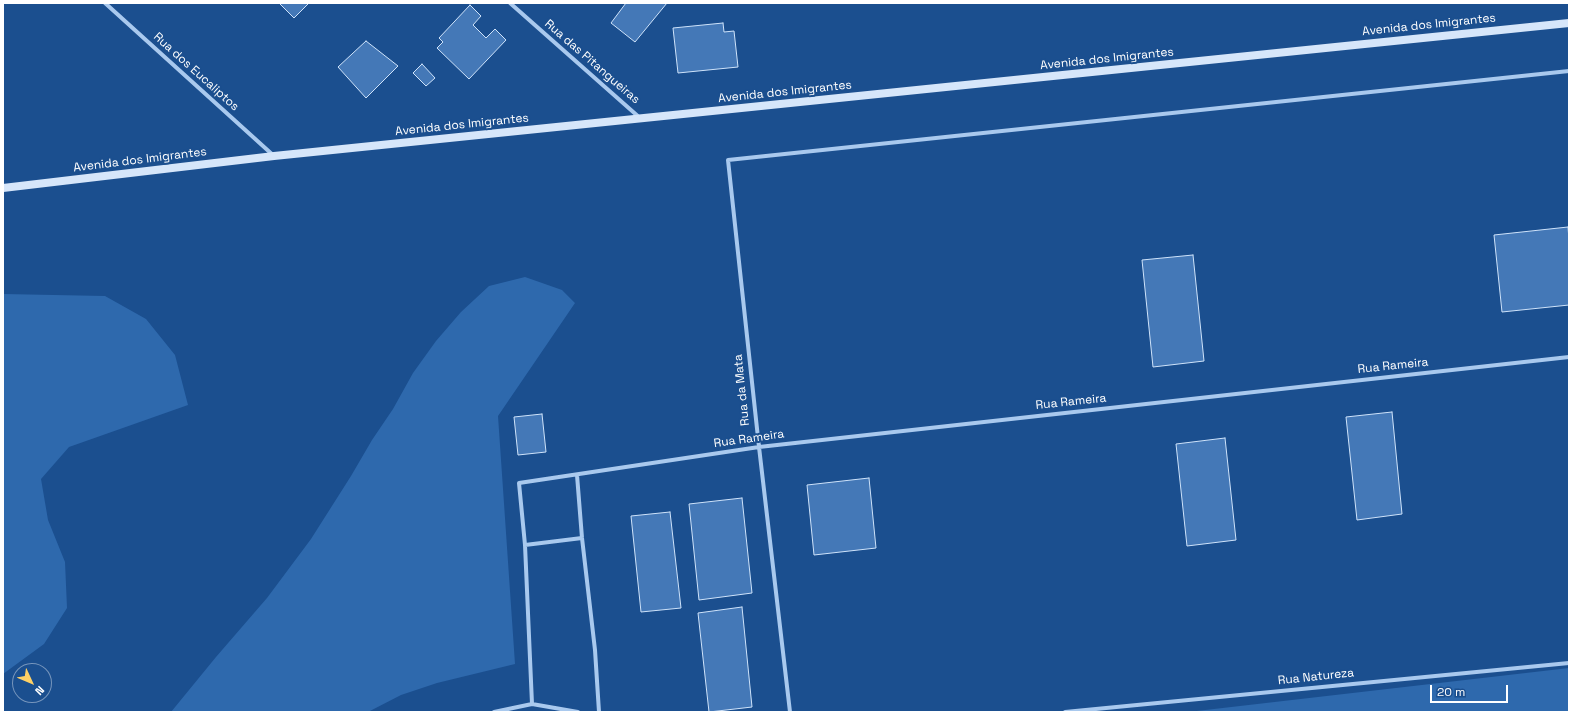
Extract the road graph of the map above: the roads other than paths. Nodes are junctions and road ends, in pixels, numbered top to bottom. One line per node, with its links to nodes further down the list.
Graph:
1 (105, 3): 6 (street, Rua dos Eucaliptos)
2 (510, 3): 5 (street, Rua das Pitangueiras)
3 (1569, 23): 5 (street, Avenida dos Imigrantes)
4 (1569, 71): 9 (street, Rua da Mata)
5 (642, 119): 6 (street, Avenida dos Imigrantes)
6 (274, 156): 7 (street, Avenida dos Imigrantes)
7 (3, 188)
8 (1569, 357): 9 (street, Rua Rameira)
9 (759, 447): 10 (street, Rua Rameira); 18 (street, Rua da Mata)
10 (577, 475): 11 (street); 12 (street, Rua Rameira)
11 (582, 538): 12 (street); 17 (street)
12 (525, 545): 14 (street)
13 (1569, 662): 19 (street, Rua Natureza)
14 (532, 704): 15 (street); 16 (street)
15 (494, 712)
16 (578, 712)
17 (599, 712)
18 (790, 712)
19 (1065, 712)

